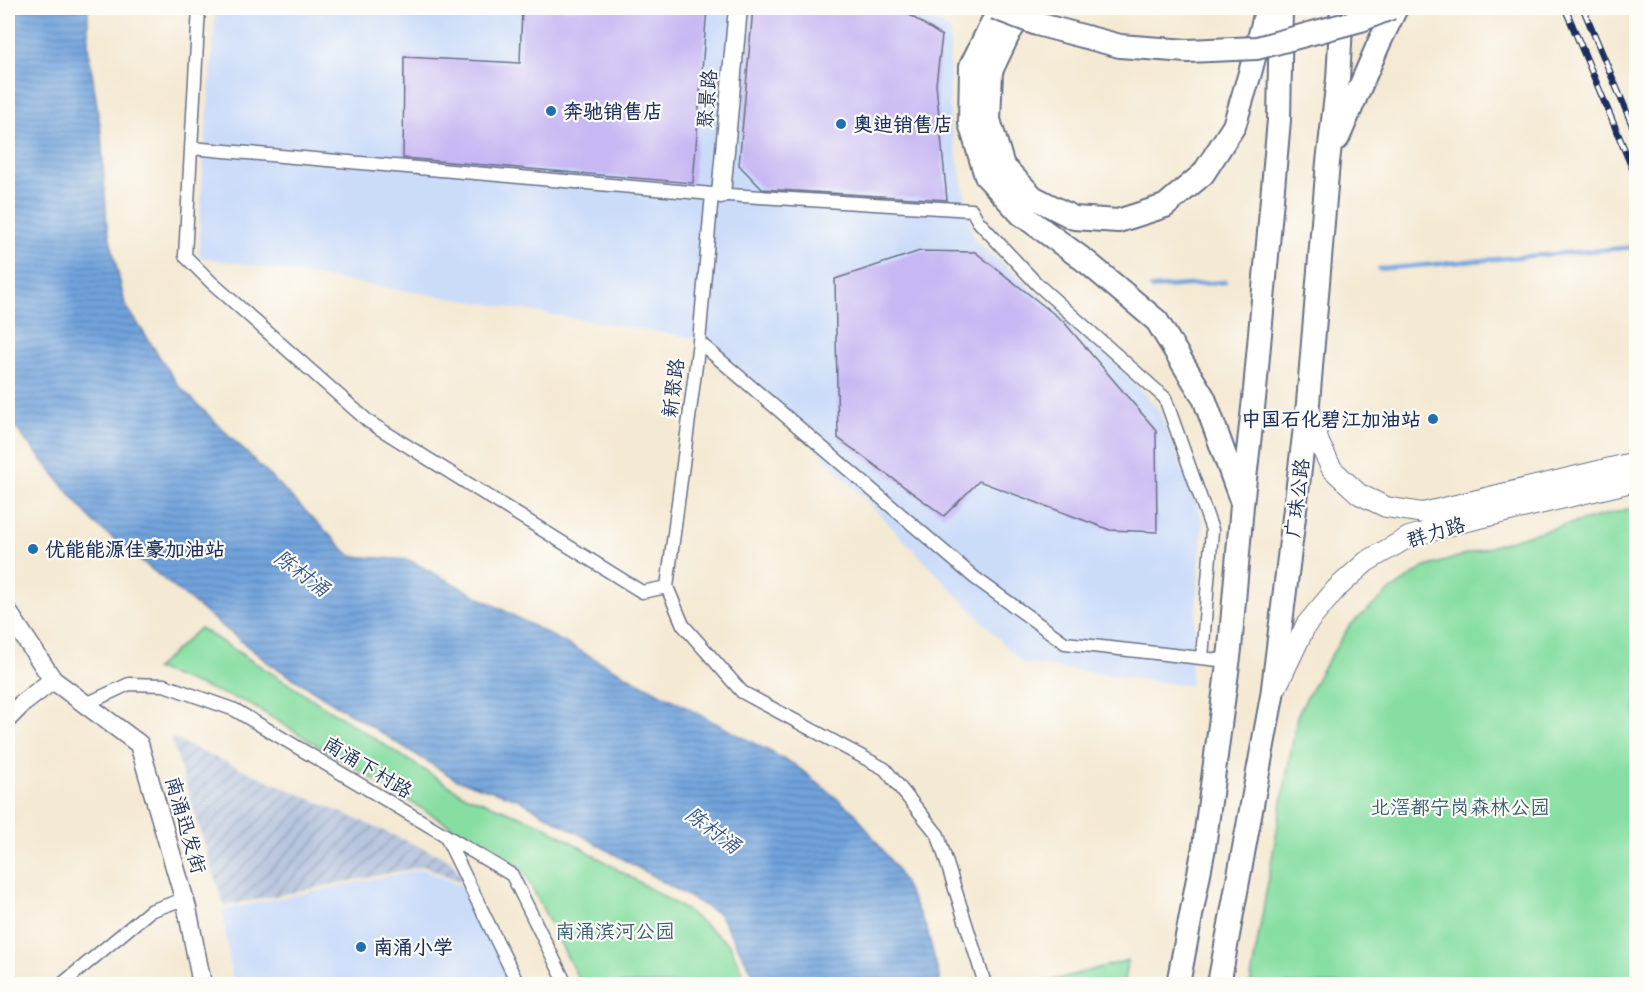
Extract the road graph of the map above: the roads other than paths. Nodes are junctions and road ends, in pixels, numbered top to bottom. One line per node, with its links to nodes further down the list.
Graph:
1 (199, 8): 12 (street)
2 (728, 8): 14 (street, 聚景路)
3 (738, 8): 14 (street, 聚景路)
4 (995, 8): 10 (highway, bridge)
5 (1002, 8): 19 (highway)
6 (1026, 8): 7 (highway)
7 (1267, 8)
8 (1281, 8): 19 (highway)
9 (1342, 8): 13 (highway, 广珠公路)
10 (1391, 8)
11 (1396, 8): 13 (highway)
12 (191, 148): 14 (street); 20 (street)
13 (1328, 162): 16 (highway, 广珠公路)
14 (716, 194): 15 (street, 新聚路); 22 (street)
15 (699, 342): 20 (street, 新聚路); 22 (street)
16 (1308, 403): 17 (main road, 群力路); 25 (highway, 广珠公路)
17 (1636, 462)
18 (1636, 481): 25 (main road, 群力路)
19 (1242, 505): 23 (highway)
20 (667, 586): 34 (street)
21 (8, 612): 24 (street)
22 (1202, 658): 23 (street)
23 (1228, 661): 35 (highway)
24 (53, 680): 26 (street, 南涌迅发街); 27 (street)
25 (1272, 696): 36 (highway, 广珠公路)
26 (86, 704): 28 (street, 南涌下村路); 29 (street, 南涌迅发街)
27 (8, 718)
28 (445, 835): 32 (street); 33 (street, 南涌下村路)
29 (184, 898): 30 (street); 31 (street, 南涌迅发街)
30 (62, 984)
31 (202, 984)
32 (518, 984)
33 (566, 984)
34 (985, 984)
35 (1178, 984)
36 (1219, 984)

